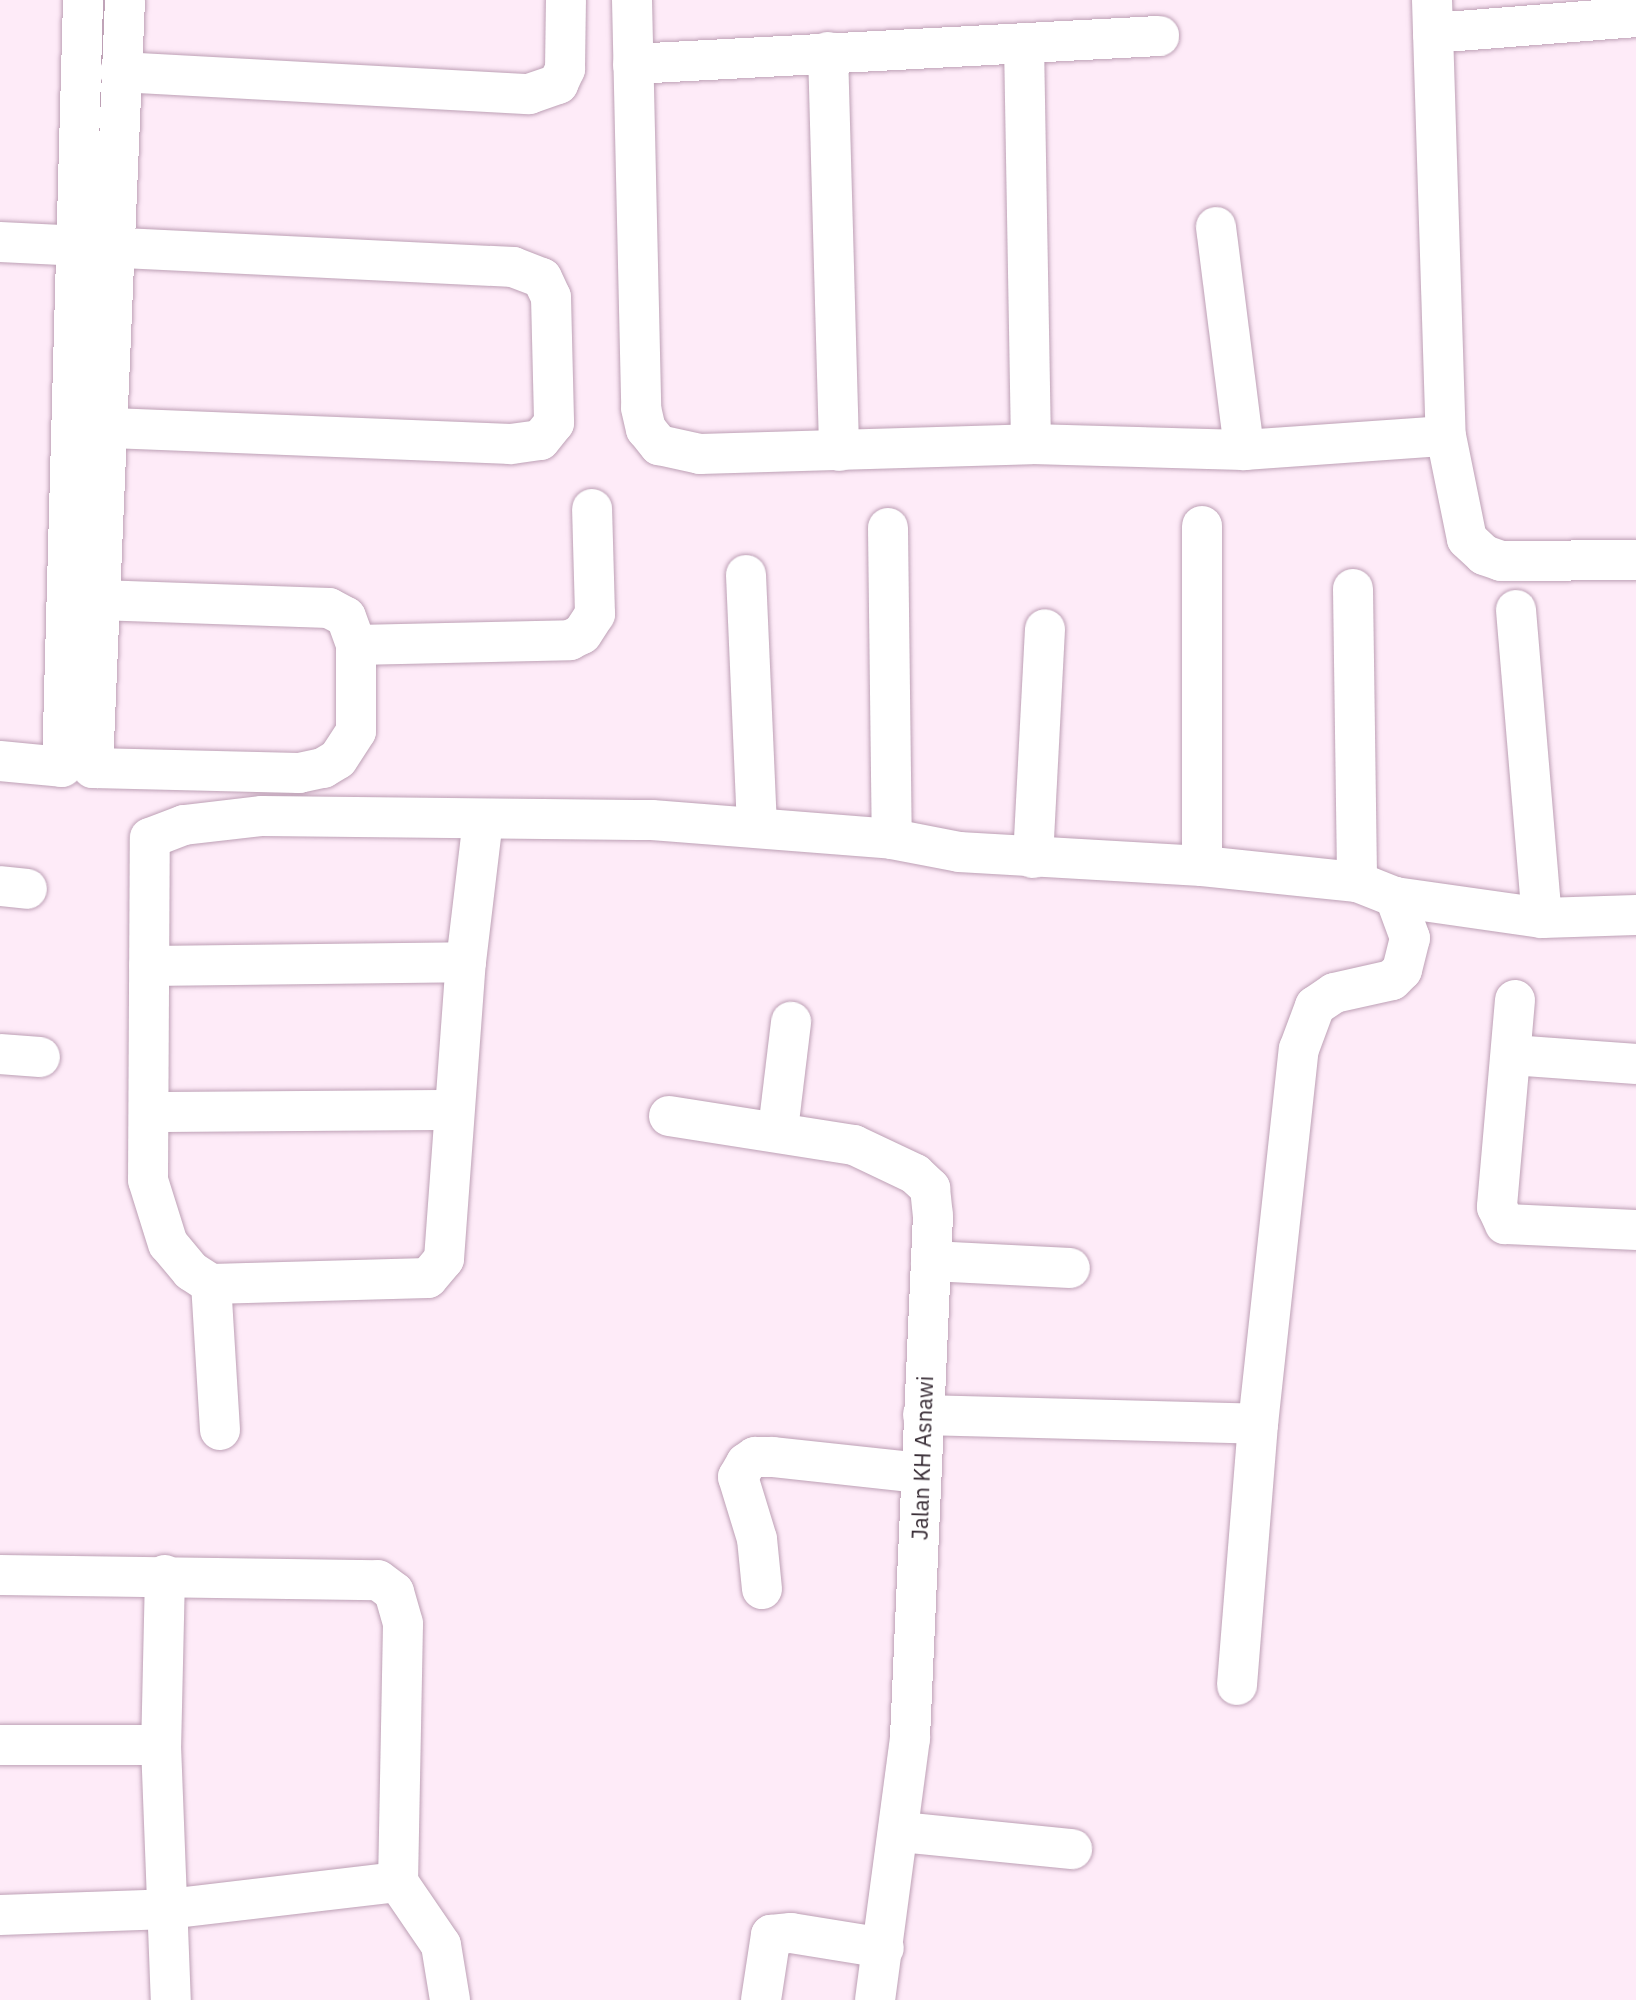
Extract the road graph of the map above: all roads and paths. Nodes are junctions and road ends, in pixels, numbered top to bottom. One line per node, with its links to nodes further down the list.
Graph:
1 (83, 0): 14 (street)
2 (125, 0): 11 (street)
3 (566, 0): 11 (street)
4 (632, 0): 10 (street)
5 (1432, 16): 6 (street); 16 (street)
6 (1636, 17)
7 (1159, 36): 8 (street)
8 (1024, 43): 9 (street); 17 (street)
9 (828, 52): 10 (street); 19 (street)
10 (633, 64): 19 (street)
11 (120, 72): 14 (street)
12 (1216, 227): 18 (street)
13 (0, 242): 14 (street)
14 (94, 246): 15 (street); 15 (street); 30 (street)
15 (106, 428): 26 (street)
16 (1446, 436): 18 (street); 23 (street)
17 (1031, 444): 18 (street); 19 (street)
18 (1244, 450)
19 (839, 451)
20 (592, 509): 29 (street)
21 (1202, 526): 35 (street)
22 (888, 528): 33 (street)
23 (1636, 560)
24 (746, 575): 32 (street)
25 (1353, 589): 36 (street)
26 (98, 600): 29 (street); 29 (street)
27 (1516, 610): 39 (street)
28 (1045, 629): 34 (street)
29 (356, 645)
30 (0, 761)
31 (483, 819): 32 (street); 40 (street); 41 (street)
32 (757, 825): 33 (street)
33 (892, 839): 34 (street)
34 (1033, 858): 35 (street)
35 (1202, 866): 36 (street)
36 (1357, 882): 37 (street)
37 (1395, 897): 39 (street); 57 (street)
38 (1636, 915): 39 (street)
39 (1542, 918)
40 (466, 962): 41 (street); 48 (street)
41 (149, 966): 49 (street)
42 (1515, 1000): 45 (street)
43 (791, 1022): 51 (street)
44 (0, 1054): 46 (street)
45 (1511, 1055): 47 (street); 52 (street)
46 (40, 1057)
47 (1636, 1064)
48 (454, 1110): 49 (street); 55 (street)
49 (150, 1112): 55 (street)
50 (669, 1116): 51 (street, Jalan KH Asnawi)
51 (778, 1130): 53 (street, Jalan KH Asnawi)
52 (1636, 1230)
53 (931, 1261): 54 (street); 56 (street, Jalan KH Asnawi)
54 (1070, 1268)
55 (211, 1284): 58 (street)
56 (923, 1415): 57 (street); 59 (street, Jalan KH Asnawi)
57 (1258, 1424): 63 (street)
58 (220, 1430)
59 (921, 1473): 62 (street); 66 (street, Jalan KH Asnawi)
60 (0, 1575): 61 (street)
61 (165, 1575): 65 (street); 68 (street)
62 (762, 1589)
63 (1237, 1685)
64 (0, 1745): 65 (street)
65 (161, 1745): 69 (street)
66 (901, 1832): 67 (street); 71 (street, Jalan KH Asnawi)
67 (1072, 1849)
68 (398, 1882): 69 (street); 73 (street)
69 (168, 1909): 70 (street); 72 (street)
70 (0, 1915)
71 (884, 1948): 74 (street); 75 (street, Jalan KH Asnawi)
72 (171, 2000)
73 (450, 2000)
74 (761, 2000)
75 (875, 2000)

